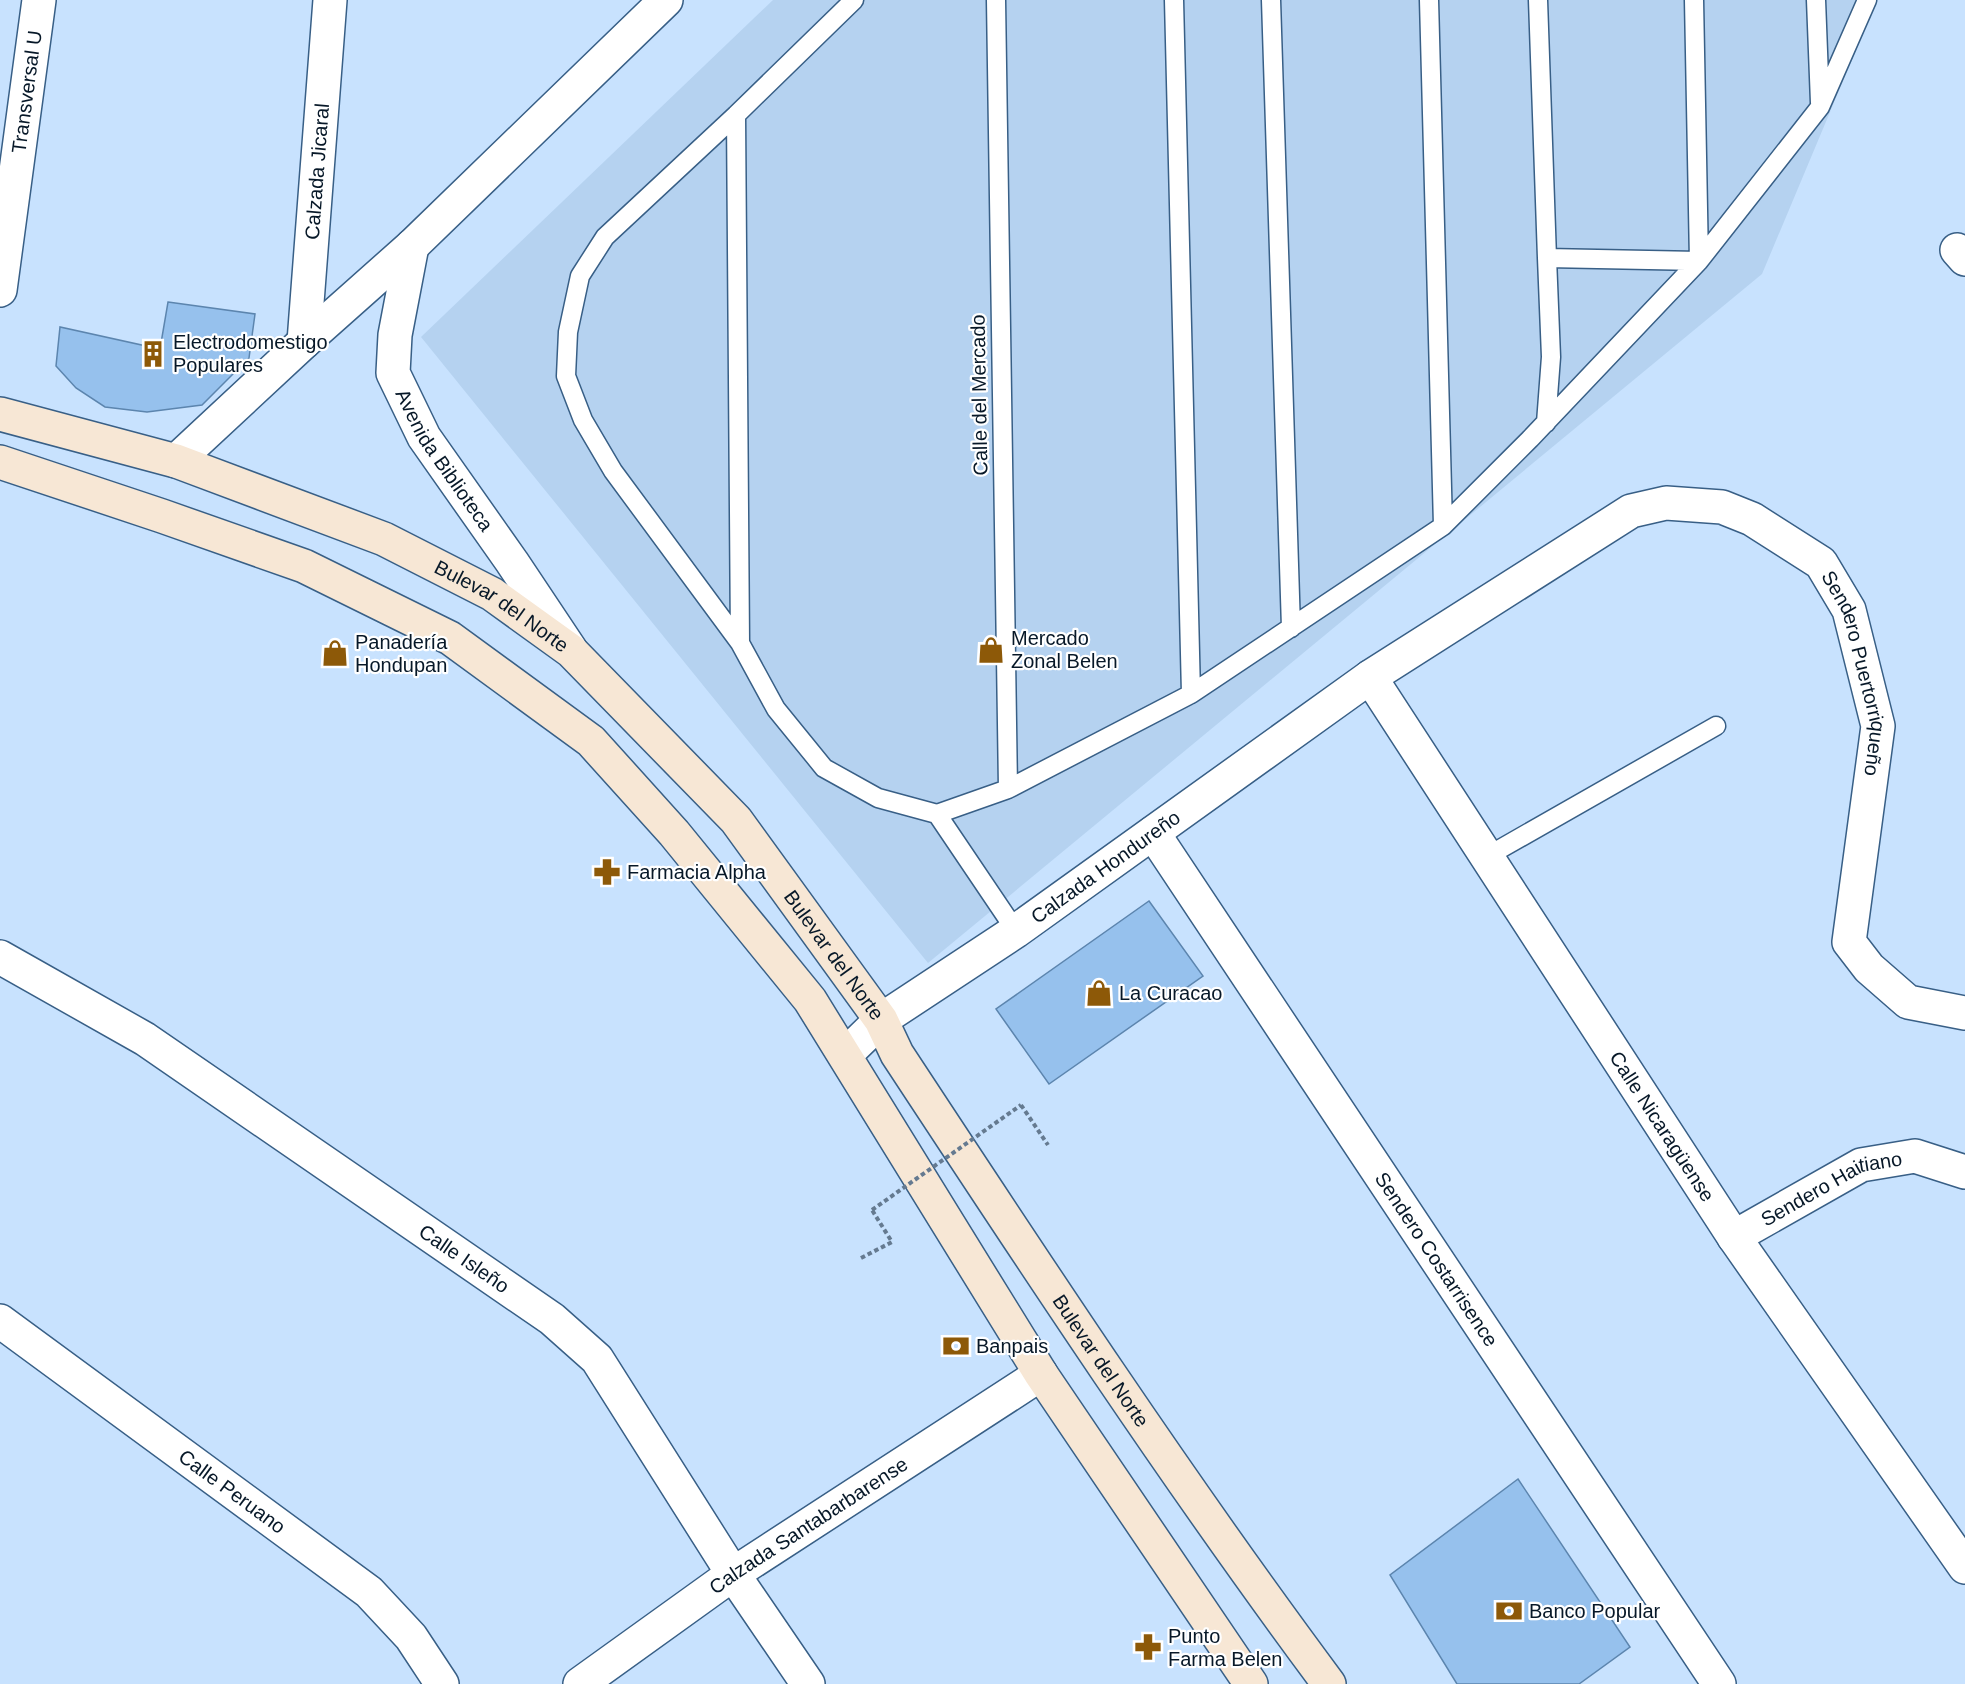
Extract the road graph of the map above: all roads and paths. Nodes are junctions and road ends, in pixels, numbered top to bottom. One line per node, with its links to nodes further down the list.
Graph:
1 (39, 0): 18 (street, Transversal U)
2 (330, 0): 19 (street, Calzada Jicaral)
3 (666, 0): 15 (street)
4 (854, 0): 14 (lane)
5 (996, 0): 31 (lane, Calle del Mercado)
6 (1174, 0): 29 (lane)
7 (1271, 0): 25 (lane)
8 (1429, 0): 24 (lane)
9 (1538, 0): 16 (lane)
10 (1694, 0): 17 (lane)
11 (1816, 0): 13 (lane)
12 (1867, 0): 13 (lane)
13 (1820, 107): 17 (lane)
14 (736, 116): 26 (lane); 26 (lane)
15 (412, 246): 19 (street); 27 (street, Avenida Biblioteca)
16 (1547, 258): 17 (lane); 21 (lane)
17 (1699, 261): 21 (lane)
18 (0, 290)
19 (304, 342): 22 (street)
20 (0, 414): 22 (main road, Bulevar del Norte)
21 (1546, 423): 24 (lane)
22 (176, 461): 27 (main road, Bulevar del Norte)
23 (0, 462): 39 (main road)
24 (1443, 526): 25 (lane)
25 (1291, 628): 29 (lane)
26 (740, 643): 32 (lane)
27 (571, 651): 38 (main road, Bulevar del Norte)
28 (1370, 677): 33 (street, Calzada Hondureño); 34 (street, Calle Nicaragüense); 37 (street, Sendero Puertorriqueño)
29 (1191, 694): 31 (lane)
30 (1716, 726): 34 (lane)
31 (1008, 789): 32 (lane)
32 (937, 814): 35 (lane)
33 (1154, 833): 35 (street, Calzada Hondureño); 53 (street, Sendero Costarrisence)
34 (1486, 857): 42 (street, Calle Nicaragüense)
35 (1016, 931): 38 (street, Calzada Hondureño)
36 (0, 957): 47 (street, Calle Isleño)
37 (1965, 1013)
38 (881, 1020): 39 (street, Calzada Hondureño); 52 (main road, Bulevar del Norte)
39 (844, 1055): 45 (main road)
40 (1048, 1145): 43 (path, bridge)
41 (1965, 1172): 42 (street, Sendero Haitiano)
42 (1734, 1237): 46 (street, Calle Nicaragüense)
43 (861, 1258)
44 (0, 1321): 48 (street, Calle Peruano)
45 (1041, 1374): 47 (street, Calzada Santabarbarense); 51 (main road)
46 (1965, 1567)
47 (732, 1574): 49 (street, Calzada Santabarbarense); 50 (street, Calle Isleño)
48 (442, 1684)
49 (580, 1684)
50 (808, 1684)
51 (1251, 1684)
52 (1329, 1684)
53 (1719, 1684)

